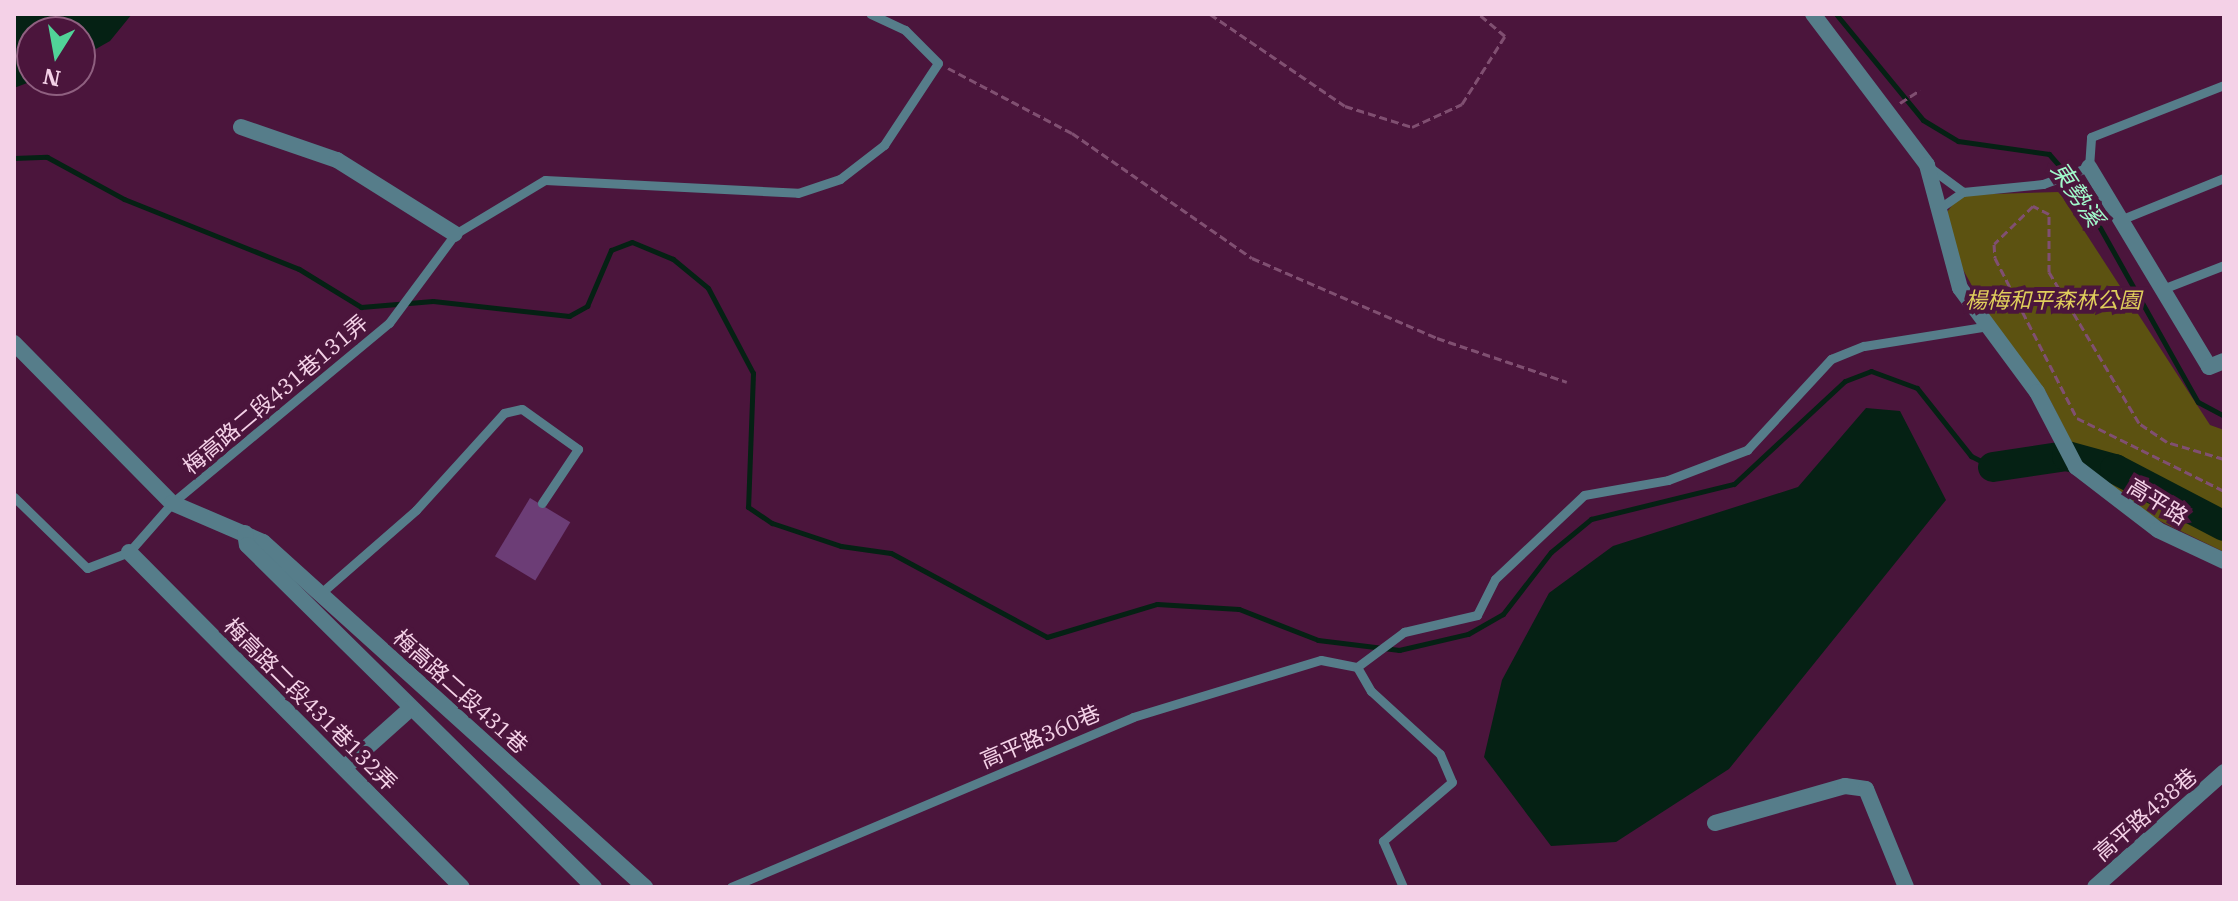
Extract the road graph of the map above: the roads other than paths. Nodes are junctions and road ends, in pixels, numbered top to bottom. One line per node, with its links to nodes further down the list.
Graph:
1 (871, 14): 11 (lane)
2 (1813, 14): 5 (street)
3 (2224, 85): 6 (lane)
4 (241, 127): 11 (street)
5 (1927, 165): 8 (lane); 9 (street)
6 (2089, 167): 8 (lane); 10 (street)
7 (2224, 178): 10 (lane)
8 (1963, 192): 9 (lane)
9 (1937, 210): 14 (street)
10 (2117, 221): 13 (street)
11 (455, 234): 18 (lane, 梅高路二段431巷131弄)
12 (2224, 265): 13 (lane)
13 (2157, 291): 16 (street)
14 (1983, 327): 22 (street, 高平路); 24 (lane)
15 (14, 343): 18 (street, 梅高路二段431巷)
16 (2224, 361)
17 (14, 497): 21 (lane)
18 (172, 503): 20 (street, 梅高路二段431巷); 21 (lane, 梅高路二段431巷131弄)
19 (542, 503): 23 (lane)
20 (245, 533): 23 (street, 梅高路二段431巷); 25 (street, 梅高路二段431巷)
21 (129, 552): 26 (street, 梅高路二段431巷132弄)
22 (2224, 561)
23 (321, 593): 31 (street, 梅高路二段431巷)
24 (1357, 667): 32 (lane, 高平路360巷); 33 (lane)
25 (411, 708): 26 (street); 30 (street, 梅高路二段431巷)
26 (344, 768): 29 (street, 梅高路二段431巷132弄)
27 (2224, 772): 35 (street, 高平路438巷)
28 (1715, 823): 34 (street)
29 (462, 887)
30 (594, 887)
31 (645, 887)
32 (731, 887)
33 (1403, 887)
34 (1906, 887)
35 (2095, 887)

